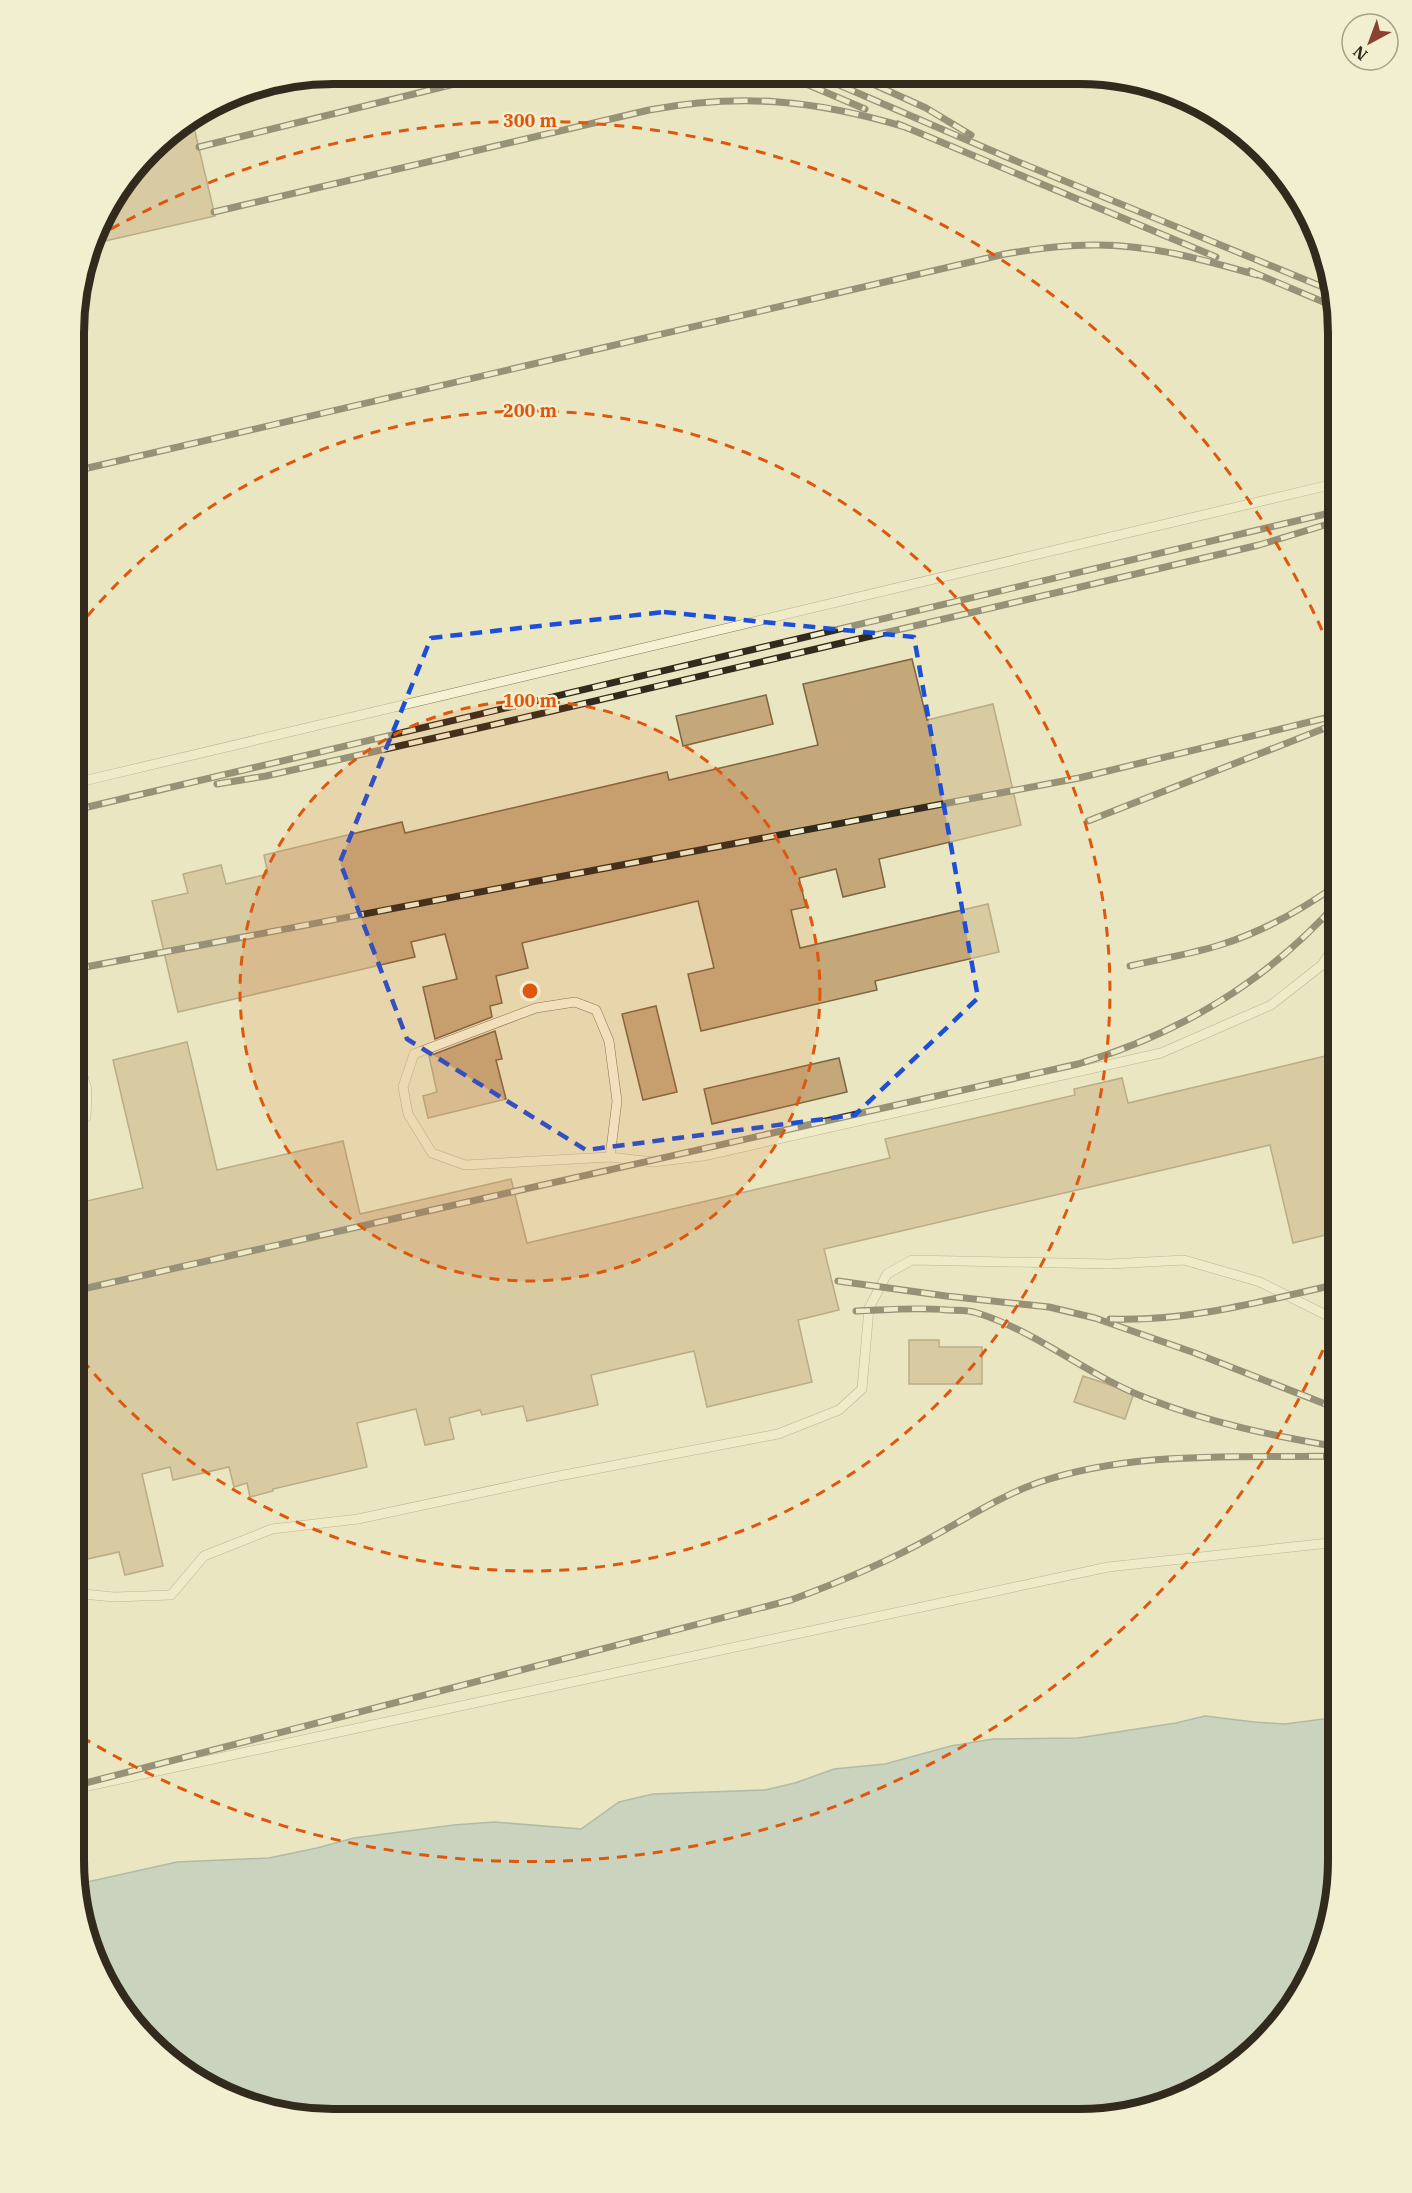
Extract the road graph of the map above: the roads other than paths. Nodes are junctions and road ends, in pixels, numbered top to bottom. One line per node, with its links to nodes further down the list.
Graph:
1 (1328, 485): 2 (lane)
2 (84, 781)
3 (1328, 956): 6 (lane)
4 (84, 1080): 5 (lane)
5 (84, 1117)
6 (610, 1156): 6 (lane)
7 (1328, 1316): 9 (lane)
8 (1328, 1543): 10 (lane)
9 (84, 1594)
10 (84, 1786)

